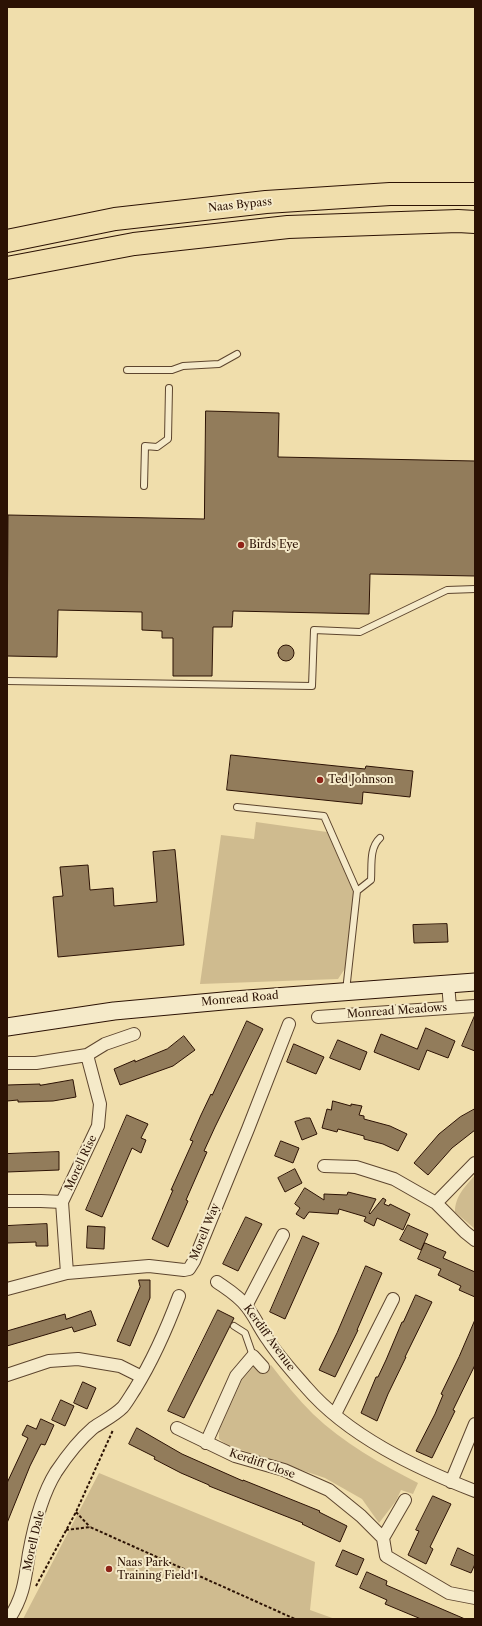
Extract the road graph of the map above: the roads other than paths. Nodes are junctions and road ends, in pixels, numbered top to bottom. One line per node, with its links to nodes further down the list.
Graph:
1 (475, 194): 3 (highway, Naas Bypass)
2 (475, 222): 4 (highway)
3 (7, 241)
4 (7, 268)
5 (237, 354): 6 (lane)
6 (126, 370)
7 (169, 388): 8 (lane)
8 (144, 486)
9 (475, 589): 10 (lane)
10 (7, 681)
11 (238, 807): 13 (lane)
12 (380, 838): 13 (lane)
13 (357, 891): 16 (lane)
14 (475, 982): 15 (street, Monread Road)
15 (448, 984): 16 (street, Monread Road); 18 (street)
16 (346, 991): 21 (street, Monread Road)
17 (475, 1006): 18 (street, Monread Meadows)
18 (450, 1007): 19 (street, Monread Meadows)
19 (318, 1017)
20 (289, 1024): 32 (street, Morell Way)
21 (7, 1027)
22 (134, 1034): 23 (street)
23 (87, 1054): 24 (street); 28 (street, Morell Rise)
24 (7, 1063)
25 (475, 1163): 29 (street)
26 (324, 1166): 29 (street)
27 (7, 1202): 28 (street)
28 (62, 1202): 32 (street, Morell Rise)
29 (436, 1203): 31 (street)
30 (283, 1235): 37 (street)
31 (475, 1240)
32 (68, 1274): 34 (street, Morell Way)
33 (216, 1282): 37 (street, Kerdiff Avenue)
34 (7, 1289)
35 (179, 1296): 42 (street, Morell Dale)
36 (393, 1298): 43 (street)
37 (246, 1306): 43 (street, Kerdiff Avenue)
38 (234, 1326): 39 (lane)
39 (253, 1356): 40 (street); 46 (street)
40 (263, 1366)
41 (7, 1375): 42 (street)
42 (142, 1378): 52 (street, Morell Dale)
43 (335, 1414): 47 (street, Kerdiff Avenue)
44 (475, 1424): 47 (street)
45 (177, 1428): 46 (street, Kerdiff Close)
46 (206, 1443): 50 (street, Kerdiff Close)
47 (451, 1482): 48 (street, Kerdiff Avenue)
48 (475, 1491)
49 (406, 1500): 50 (street)
50 (383, 1538): 51 (street)
51 (475, 1598)
52 (9, 1619)

